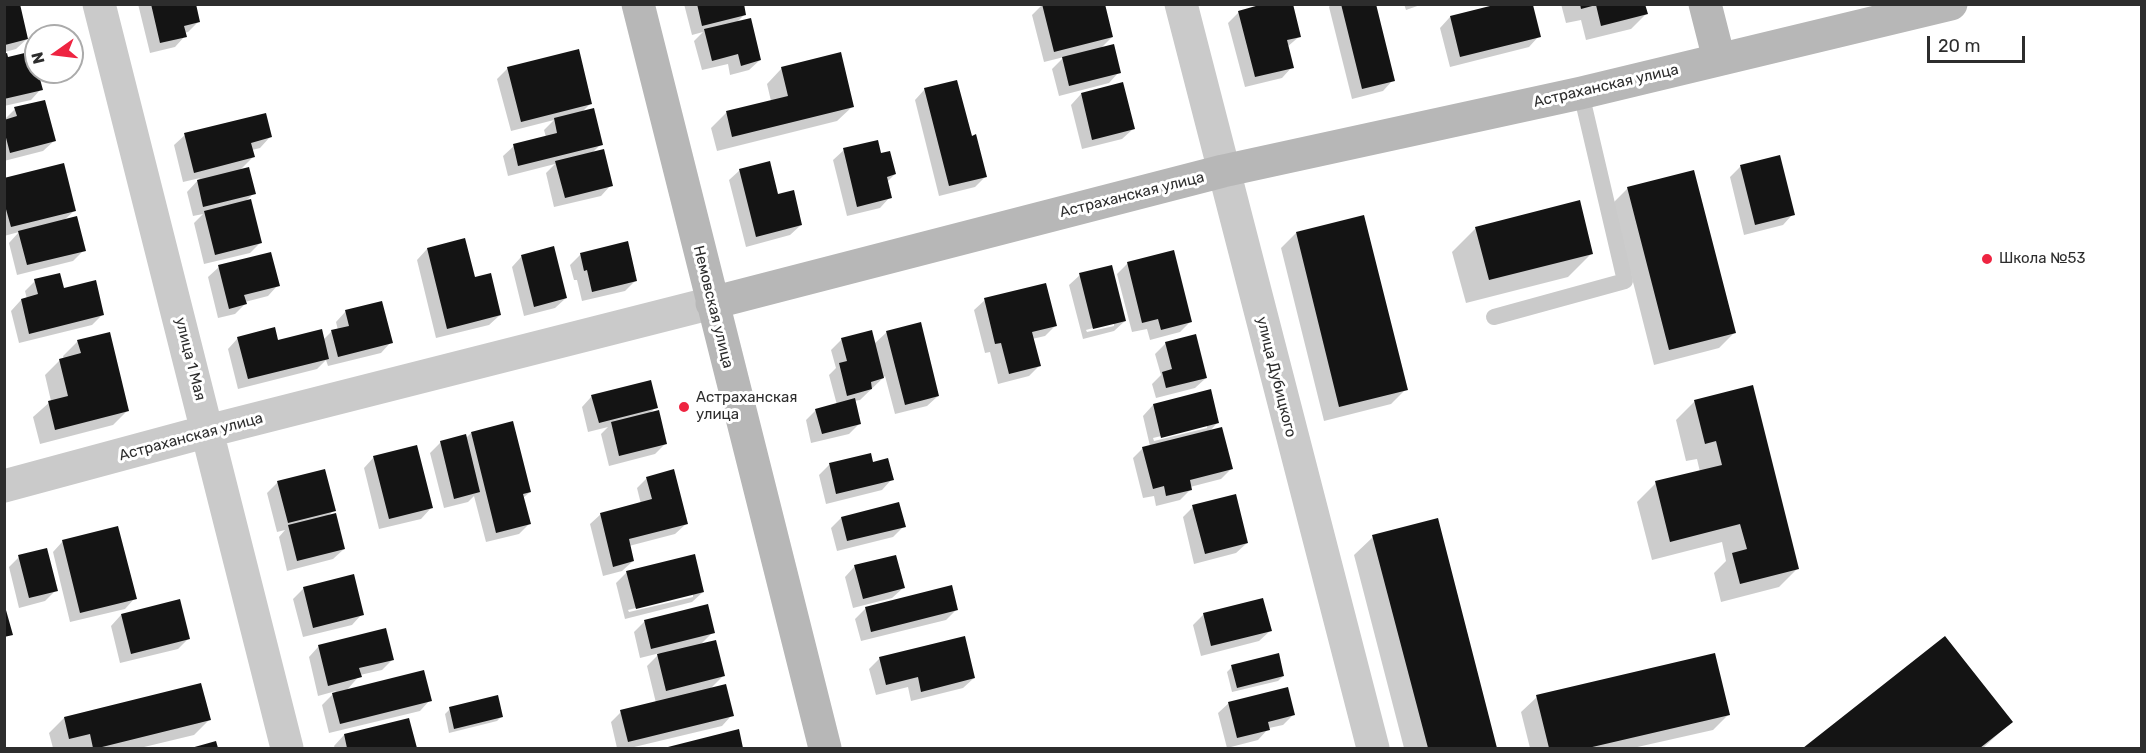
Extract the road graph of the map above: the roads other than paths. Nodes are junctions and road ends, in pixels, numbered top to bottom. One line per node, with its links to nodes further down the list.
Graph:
1 (99, 4): 11 (street, улица 1 Мая)
2 (638, 4): 9 (street, Немовская улица)
3 (1181, 4): 8 (street, улица Дубицкого)
4 (1705, 4): 6 (street)
5 (1951, 4): 6 (street, Астраханская улица)
6 (1719, 59): 7 (street, Астраханская улица)
7 (1581, 93): 8 (street, Астраханская улица); 10 (lane)
8 (1223, 171): 9 (street, Астраханская улица); 15 (street, улица Дубицкого)
9 (712, 303): 11 (street, Астраханская улица); 14 (street, Немовская улица)
10 (1494, 317)
11 (208, 431): 12 (street, Астраханская улица); 13 (street, улица 1 Мая)
12 (4, 486)
13 (287, 748)
14 (825, 748)
15 (1373, 748)

